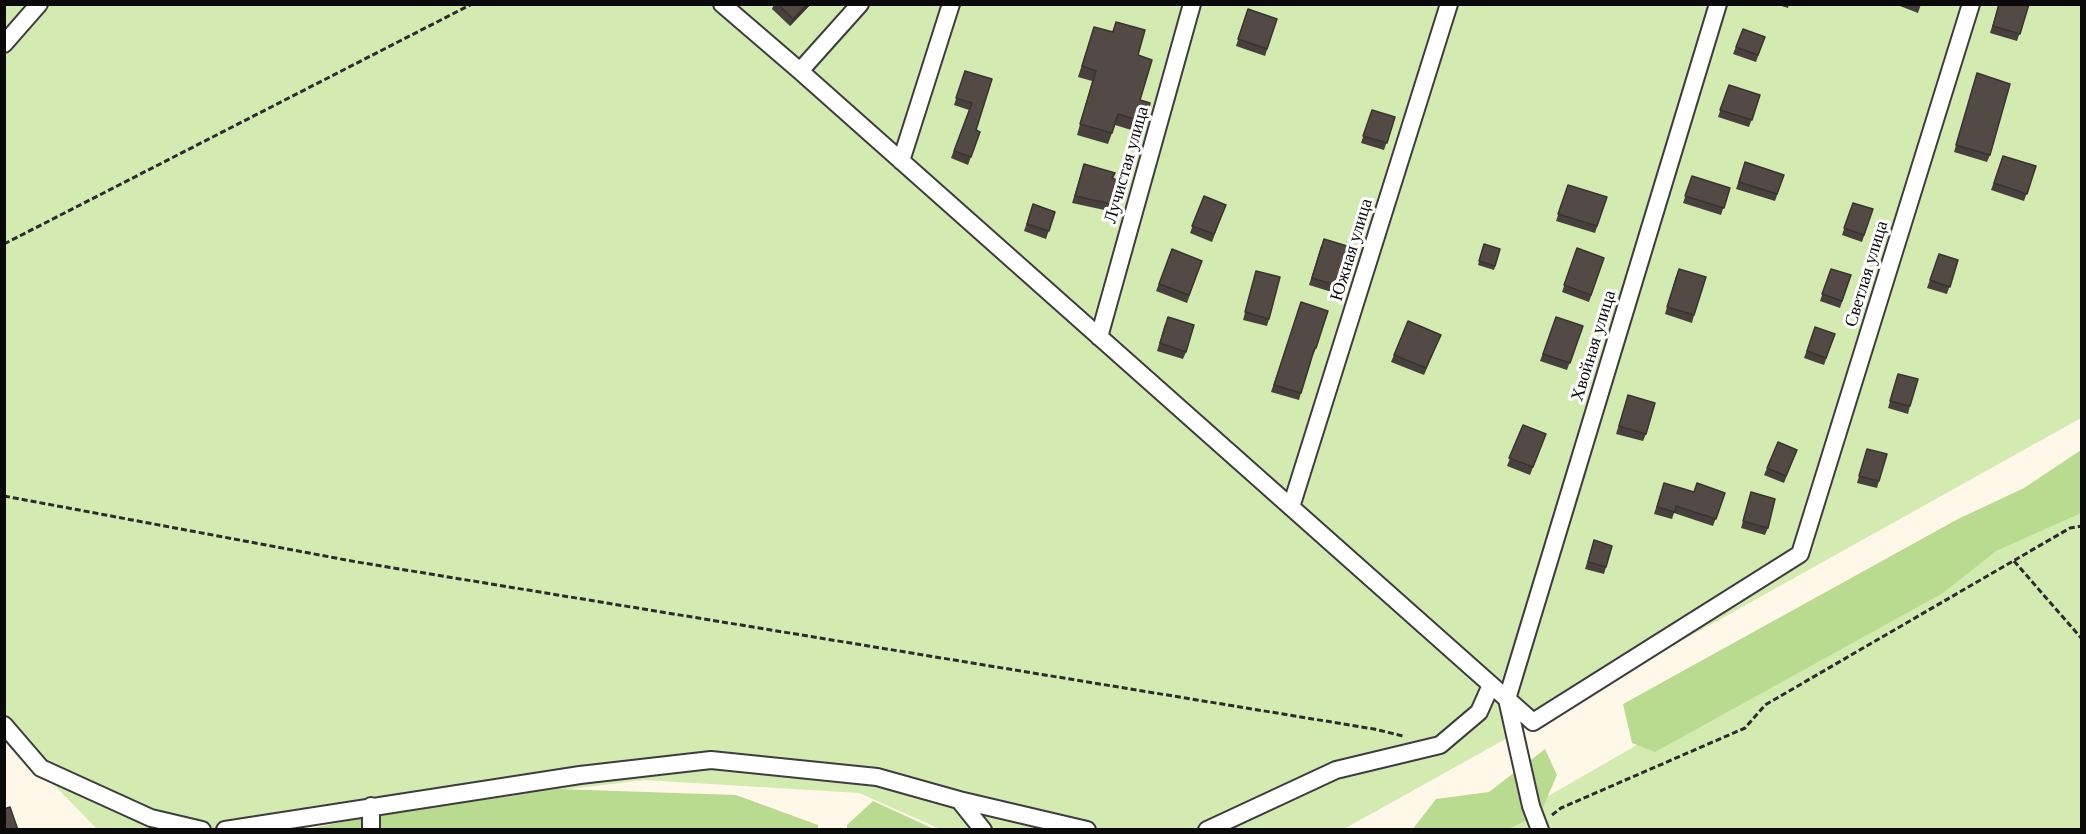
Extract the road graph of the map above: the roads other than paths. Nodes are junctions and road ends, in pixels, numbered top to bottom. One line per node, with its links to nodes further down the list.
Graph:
1 (39, 4): 9 (street)
2 (722, 4): 10 (street)
3 (860, 4): 10 (street)
4 (951, 4): 11 (street)
5 (1192, 4): 12 (street, Лучистая улица)
6 (1449, 4): 13 (street, Южная улица)
7 (1718, 4): 15 (street, Хвойная улица)
8 (1971, 4): 15 (street, Светлая улица)
9 (4, 44)
10 (800, 71): 11 (street)
11 (901, 161): 12 (street)
12 (1099, 336): 13 (street)
13 (1291, 507): 14 (street)
14 (1491, 685): 15 (street); 25 (street)
15 (1507, 699): 19 (street)
16 (4, 725): 20 (street)
17 (959, 800): 18 (street); 23 (street); 24 (street)
18 (371, 806): 21 (street); 22 (street)
19 (1539, 828)
20 (202, 830)
21 (225, 830)
22 (371, 830)
23 (983, 830)
24 (1087, 830)
25 (1208, 830)

